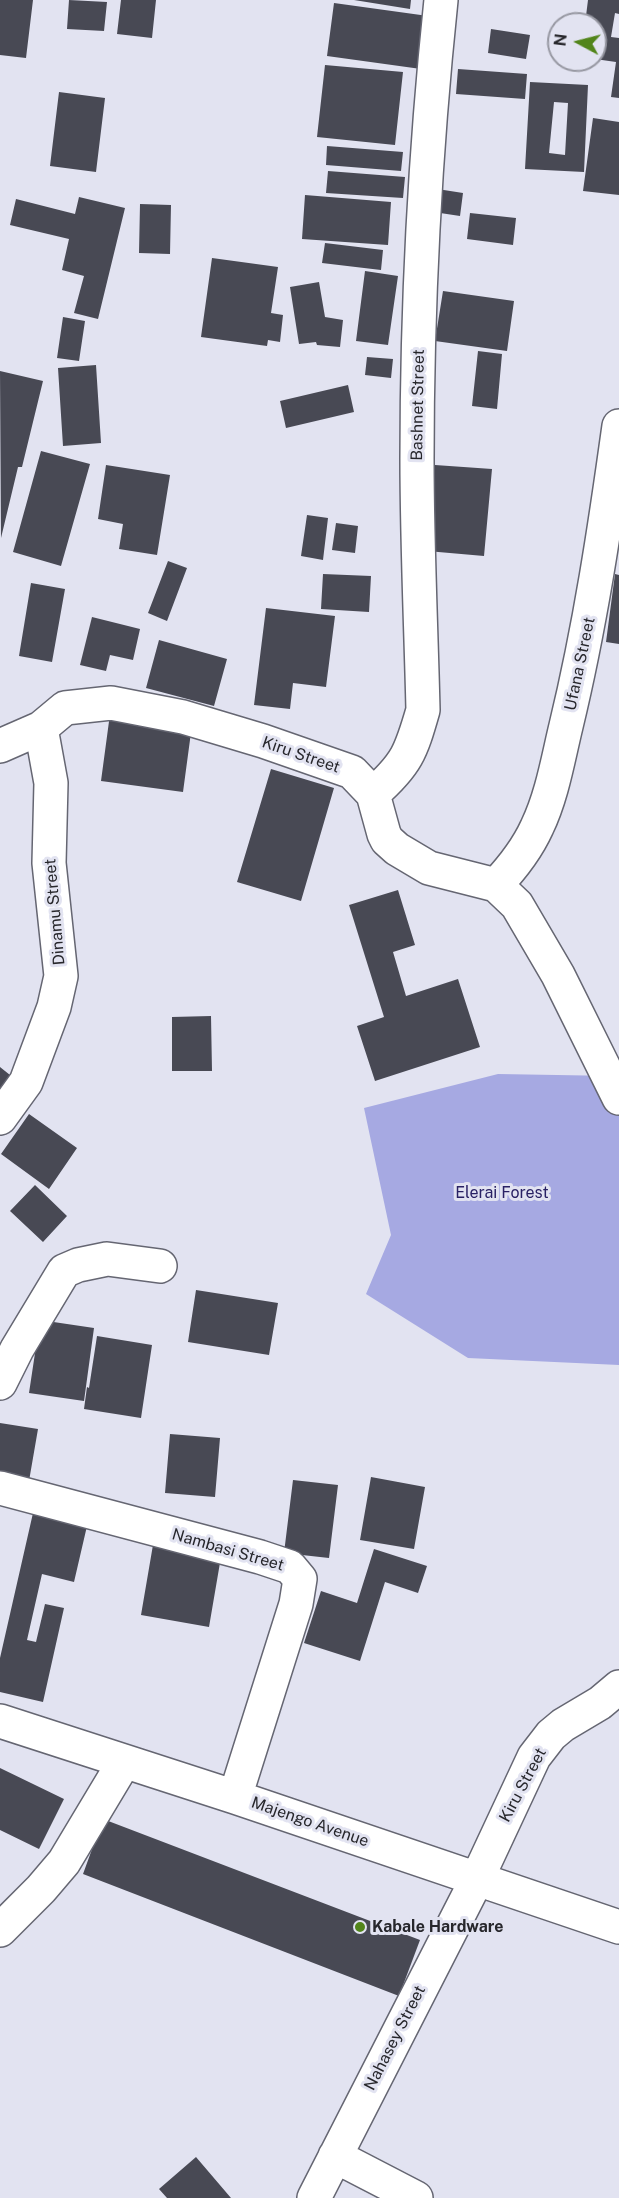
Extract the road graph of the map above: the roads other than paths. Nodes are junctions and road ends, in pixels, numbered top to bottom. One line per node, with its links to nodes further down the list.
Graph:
1 (441, 0): 5 (street, Bashnet Street)
2 (619, 426): 6 (street, Ufana Street)
3 (41, 728): 4 (street, Kiru Street); 5 (street, Kiru Street); 8 (street, Dinamu Street)
4 (0, 746)
5 (373, 794): 6 (street, Kiru Street)
6 (495, 885): 7 (street)
7 (619, 1098)
8 (0, 1118)
9 (160, 1266): 10 (street)
10 (0, 1383)
11 (0, 1488): 15 (street, Nambasi Street)
12 (619, 1687): 16 (street, Kiru Street)
13 (0, 1720): 14 (street, Majengo Avenue)
14 (124, 1762): 15 (street, Majengo Avenue); 18 (street)
15 (235, 1797): 16 (street, Majengo Avenue)
16 (477, 1879): 17 (street, Majengo Avenue); 19 (street, Nahasey Street)
17 (619, 1927)
18 (0, 1930)
19 (335, 2156): 20 (street, Nahasey Street); 21 (street)
20 (314, 2198)
21 (416, 2198)

